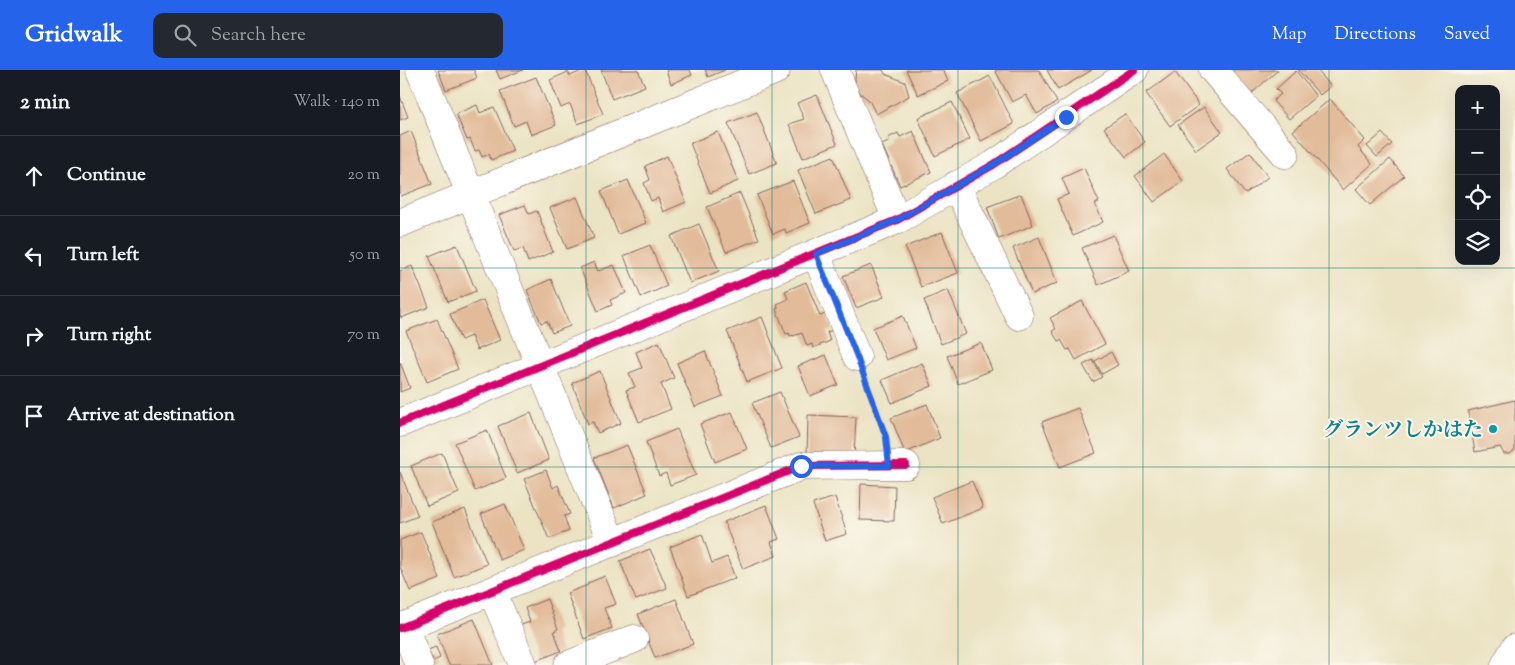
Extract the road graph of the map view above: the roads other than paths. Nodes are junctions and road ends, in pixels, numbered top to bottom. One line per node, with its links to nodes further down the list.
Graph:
1 (420, 70): 8 (street)
2 (776, 70): 8 (street)
3 (834, 70): 9 (street)
4 (1134, 70): 7 (street)
5 (1213, 70): 6 (street)
6 (1285, 154)
7 (956, 185): 9 (street); 12 (street)
8 (471, 194): 10 (street); 14 (street)
9 (897, 220): 11 (street)
10 (400, 223)
11 (816, 254): 13 (street); 14 (street)
12 (1019, 316)
13 (857, 357)
14 (541, 366): 15 (street); 17 (street)
15 (400, 423)
16 (898, 466): 17 (street)
17 (612, 542): 18 (street)
18 (492, 591): 19 (street); 23 (street)
19 (402, 627): 22 (street)
20 (634, 639): 24 (street)
21 (1515, 648): 25 (street)
22 (419, 665)
23 (523, 665)
24 (568, 665)
25 (1505, 665)

